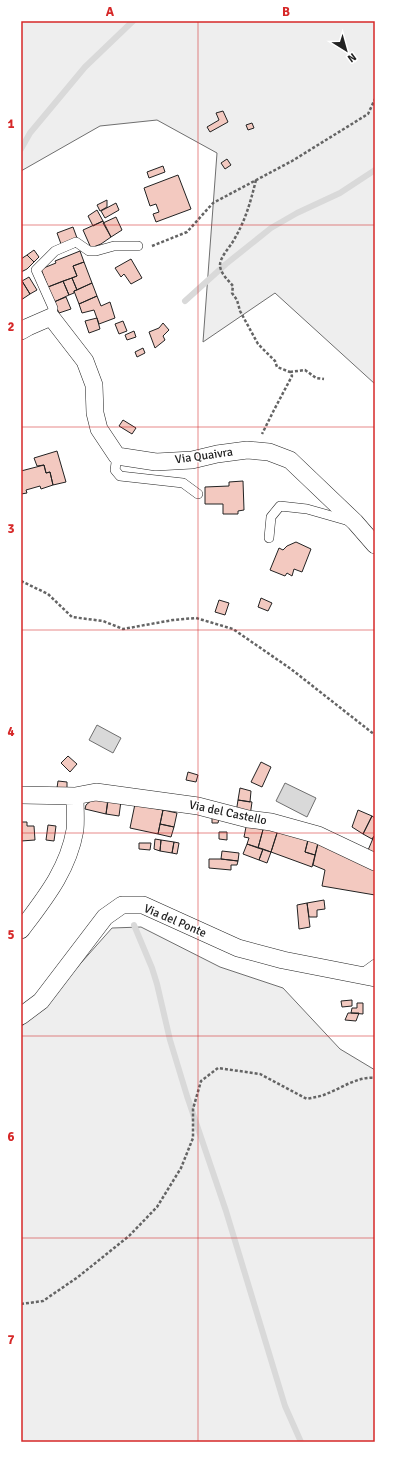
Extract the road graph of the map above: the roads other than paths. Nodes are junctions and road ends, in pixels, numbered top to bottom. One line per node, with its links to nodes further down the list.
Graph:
1 (138, 246): 2 (lane)
2 (51, 317): 3 (street); 4 (street)
3 (21, 332)
4 (117, 456): 5 (lane); 6 (street, Via Quaivra)
5 (198, 494)
6 (354, 522): 7 (lane); 8 (street, Via Quaivra)
7 (269, 538)
8 (375, 545)
9 (21, 795): 10 (street)
10 (75, 796): 11 (street, Via del Castello); 12 (street)
11 (375, 862)
12 (21, 930)
13 (375, 964): 14 (lane)
14 (367, 977): 15 (street, Via del Ponte)
15 (21, 1016)

